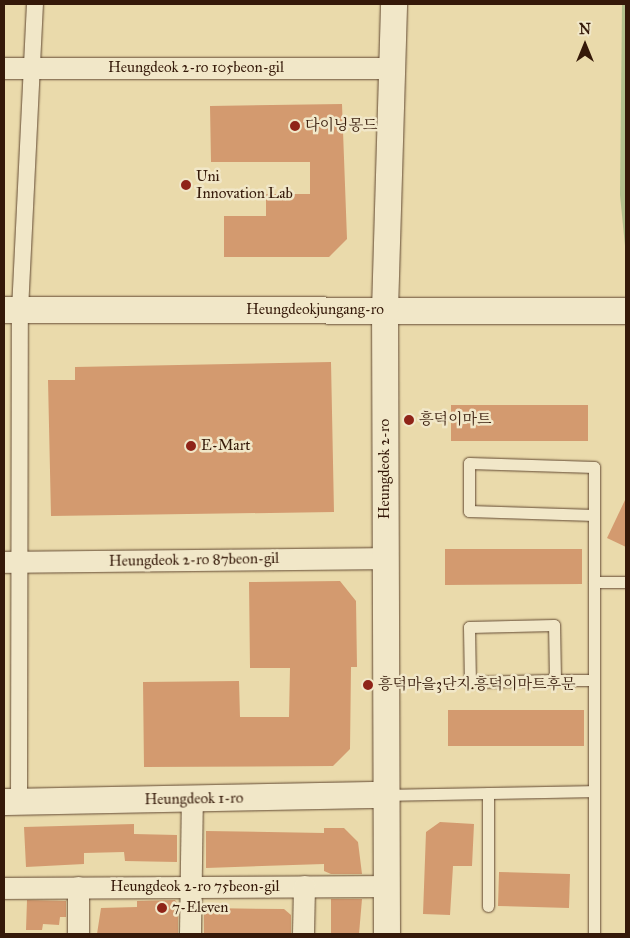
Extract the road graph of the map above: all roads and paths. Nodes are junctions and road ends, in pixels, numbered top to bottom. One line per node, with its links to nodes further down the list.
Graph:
1 (34, 4): 4 (street)
2 (394, 4): 5 (street, Heungdeok 2-ro)
3 (4, 68): 4 (street, Heungdeok 2-ro 105beon-gil)
4 (34, 68): 5 (street, Heungdeok 2-ro 105beon-gil); 6 (street)
5 (389, 68): 7 (street, Heungdeok 2-ro)
6 (12, 310): 7 (street, Heungdeokjungang-ro); 11 (street)
7 (385, 310): 8 (street, Heungdeokjungang-ro); 10 (street, Heungdeok 2-ro)
8 (626, 311)
9 (594, 515): 9 (lane); 12 (lane)
10 (385, 558): 11 (street, Heungdeok 2-ro 87beon-gil); 18 (street, Heungdeok 2-ro)
11 (11, 562): 20 (street)
12 (594, 582): 13 (lane); 15 (lane)
13 (626, 582)
14 (555, 680): 14 (lane); 15 (lane)
15 (594, 680): 16 (lane)
16 (594, 791): 17 (lane); 31 (lane)
17 (488, 793): 18 (lane); 26 (lane)
18 (385, 795): 19 (street, Heungdeok 1-ro); 22 (street, Heungdeok 2-ro)
19 (192, 799): 20 (street, Heungdeok 1-ro); 24 (street)
20 (11, 802)
21 (304, 886): 22 (street, Heungdeok 2-ro 75beon-gil); 24 (street, Heungdeok 2-ro 75beon-gil); 29 (street)
22 (386, 886): 30 (street, Heungdeok 2-ro)
23 (78, 887): 24 (street, Heungdeok 2-ro 75beon-gil); 25 (street, Heungdeok 2-ro 75beon-gil); 27 (street)
24 (190, 887): 28 (street)
25 (4, 888)
26 (488, 906)
27 (78, 934)
28 (190, 934)
29 (303, 934)
30 (387, 934)
31 (594, 934)

